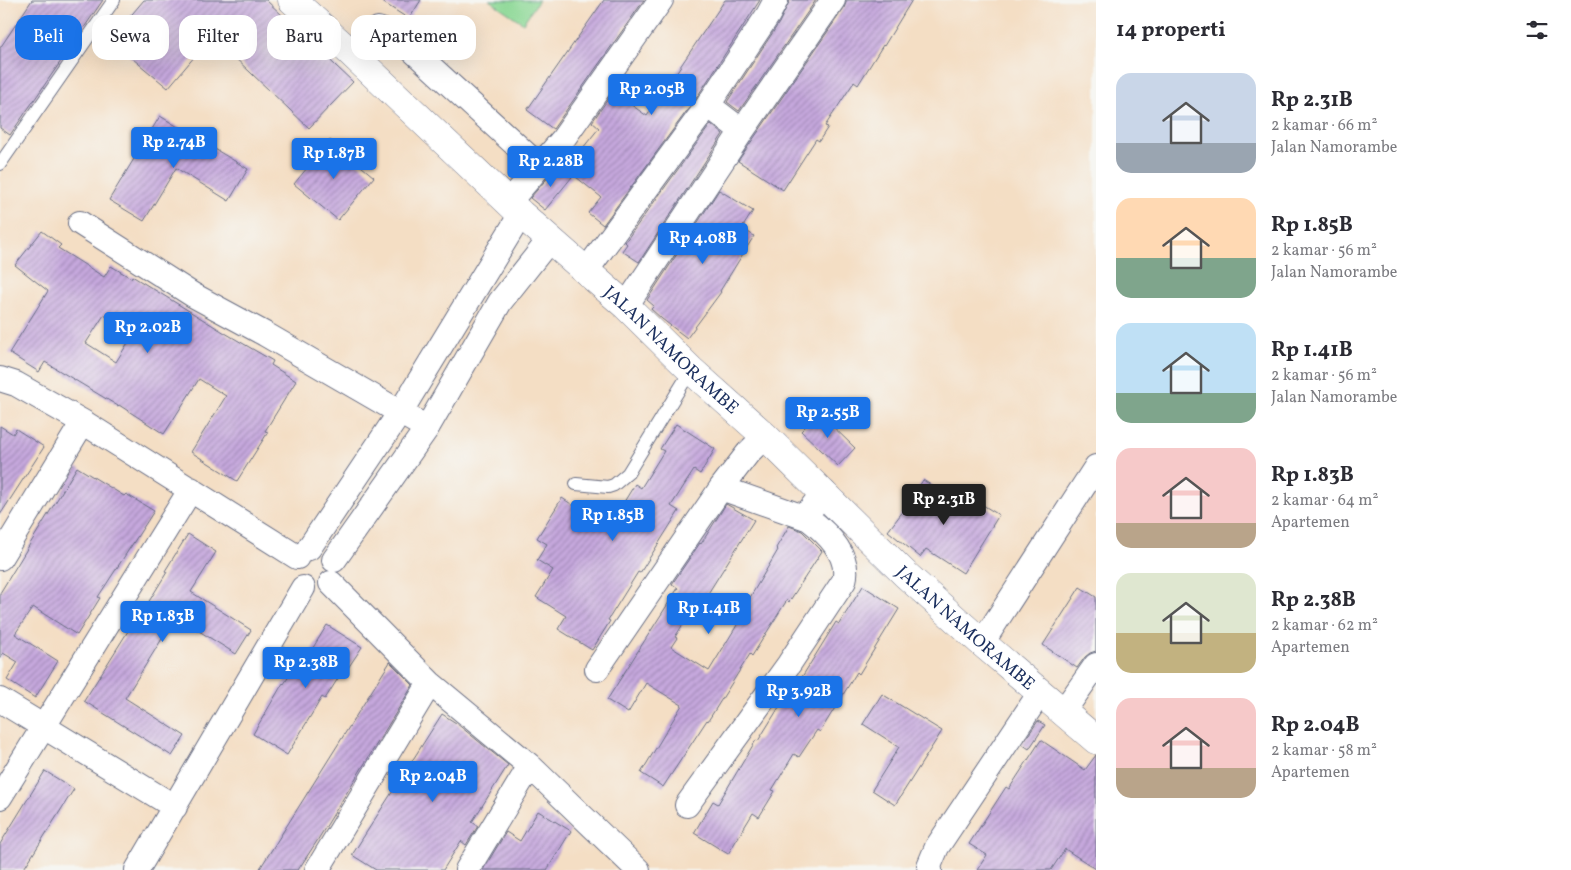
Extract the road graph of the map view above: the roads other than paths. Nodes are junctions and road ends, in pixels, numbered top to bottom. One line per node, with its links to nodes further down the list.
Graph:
1 (114, 0): 9 (lane)
2 (292, 0): 6 (main road, JALAN NAMORAMBE)
3 (661, 0): 10 (street)
4 (776, 0): 7 (street)
5 (833, 0): 8 (street)
6 (349, 50): 10 (street); 11 (main road, JALAN NAMORAMBE)
7 (708, 105): 8 (street); 14 (street)
8 (742, 131): 15 (street)
9 (0, 164)
10 (539, 166): 11 (street)
11 (515, 208): 13 (main road, JALAN NAMORAMBE); 18 (street)
12 (80, 223): 18 (street)
13 (550, 238): 14 (main road, JALAN NAMORAMBE); 20 (street)
14 (586, 271): 15 (main road, JALAN NAMORAMBE)
15 (626, 306): 16 (main road, JALAN NAMORAMBE)
16 (691, 370): 21 (main road, JALAN NAMORAMBE); 23 (lane)
17 (0, 379): 19 (street)
18 (401, 411): 20 (street); 28 (street)
19 (83, 422): 25 (street); 29 (street)
20 (427, 428): 30 (street)
21 (765, 436): 24 (street); 26 (main road, JALAN NAMORAMBE)
22 (1096, 467): 32 (street)
23 (576, 484)
24 (721, 488): 27 (street); 34 (street)
25 (191, 489): 28 (street); 39 (street)
26 (824, 492): 27 (street); 32 (main road, JALAN NAMORAMBE)
27 (809, 519): 43 (street)
28 (303, 552): 30 (street); 31 (street)
29 (0, 558)
30 (333, 572): 31 (street); 35 (street)
31 (304, 588): 44 (street)
32 (982, 643): 36 (main road, JALAN NAMORAMBE)
33 (1096, 665): 38 (street)
34 (597, 669)
35 (430, 683): 41 (street); 46 (street)
36 (1040, 693): 38 (main road, JALAN NAMORAMBE); 49 (street)
37 (0, 700): 39 (street)
38 (1064, 712): 40 (main road, JALAN NAMORAMBE)
39 (43, 726): 42 (street); 44 (street)
40 (1096, 740)
41 (530, 766): 47 (street); 48 (street)
42 (0, 797)
43 (687, 805)
44 (175, 807): 45 (street)
45 (136, 870)
46 (318, 870)
47 (467, 870)
48 (638, 870)
49 (930, 870)

